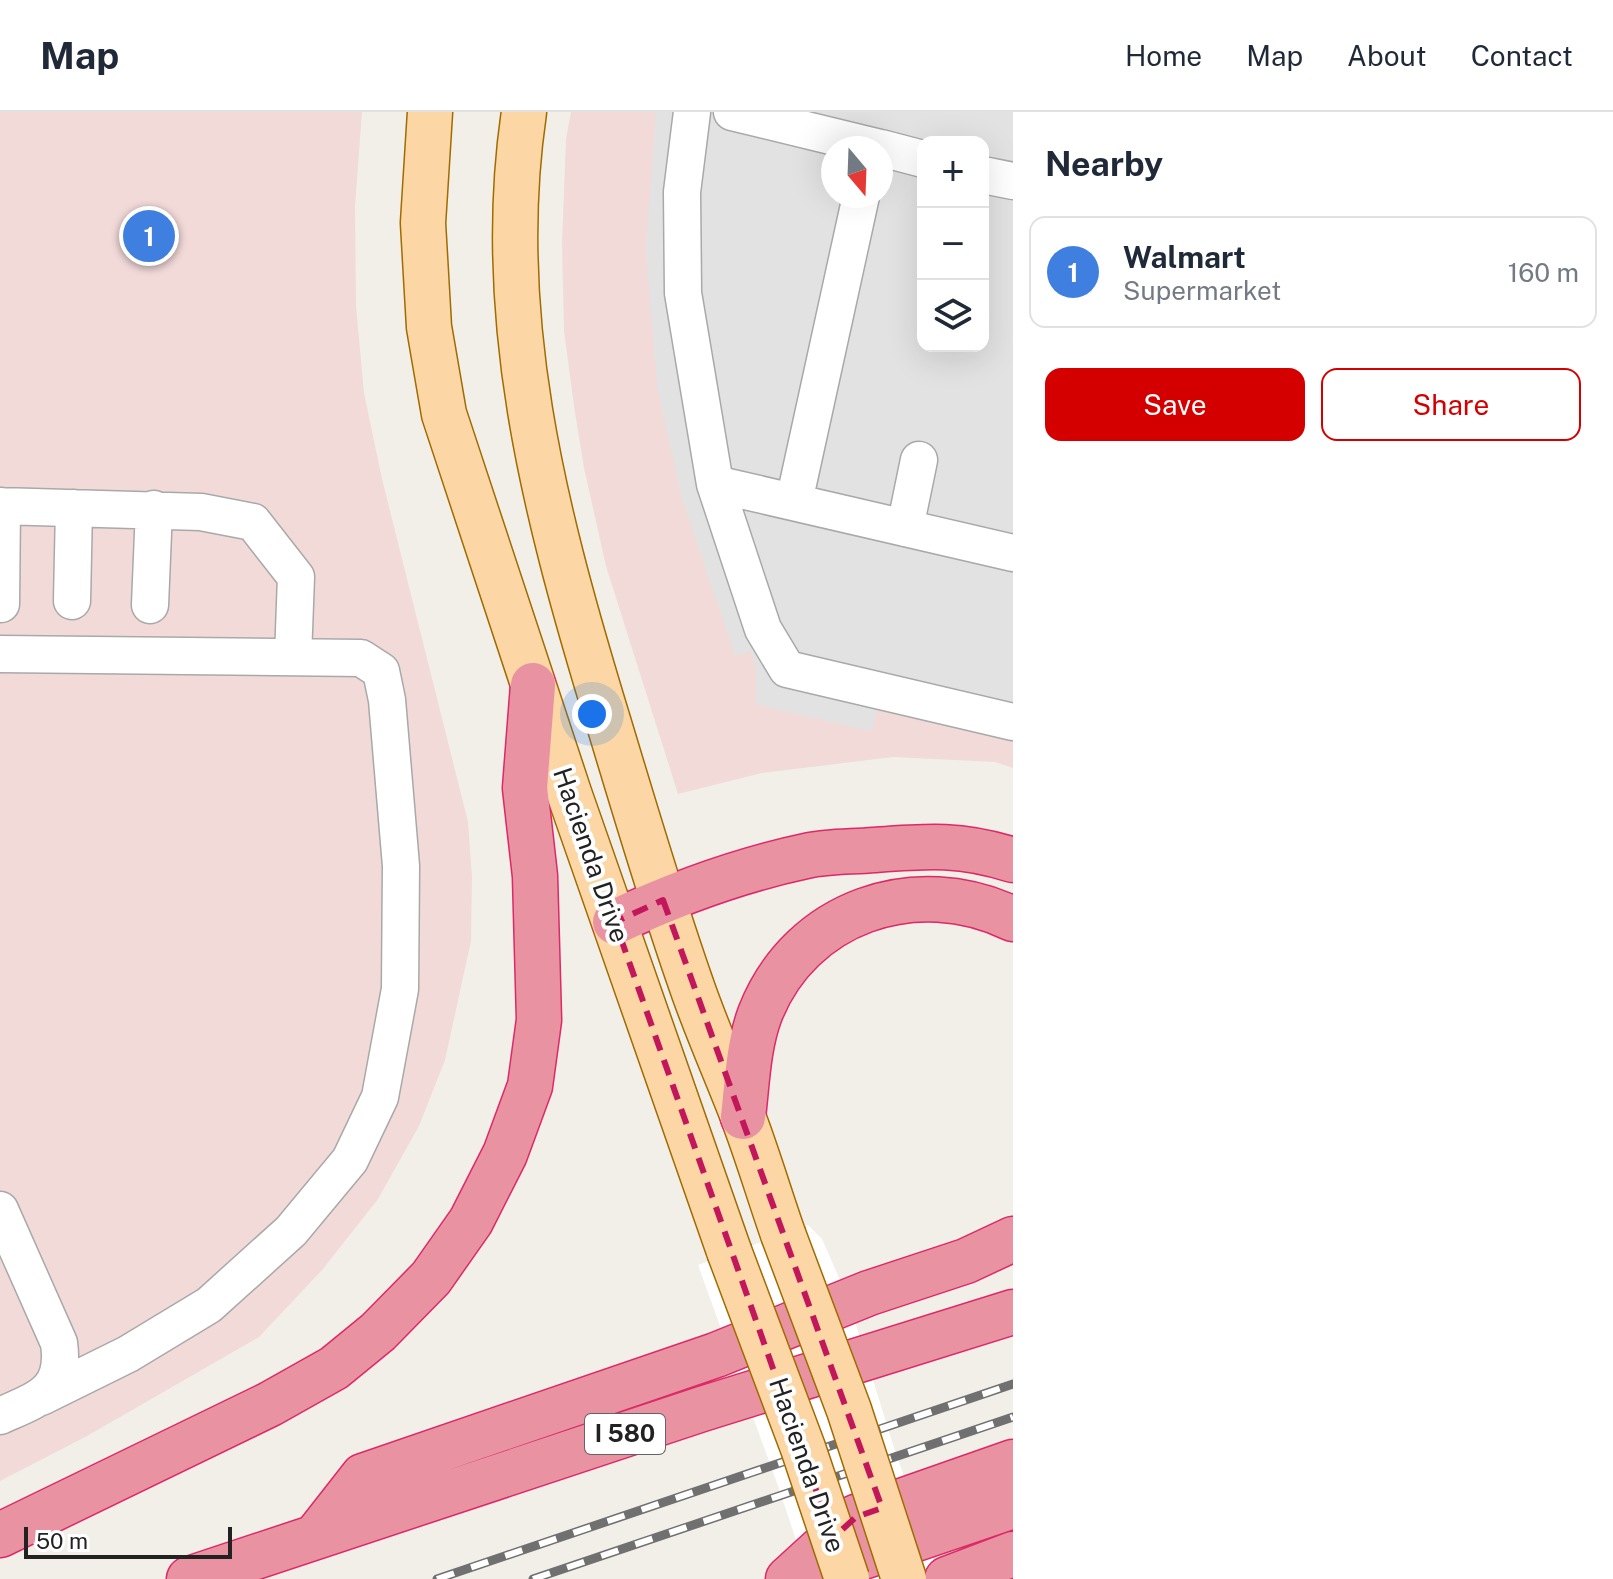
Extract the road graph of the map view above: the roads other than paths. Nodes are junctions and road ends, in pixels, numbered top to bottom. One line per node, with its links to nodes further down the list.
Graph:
1 (430, 112): 24 (main road, Hacienda Drive)
2 (524, 112): 27 (main road, Hacienda Drive)
3 (692, 112): 12 (lane)
4 (732, 112): 5 (lane)
5 (828, 136)
6 (893, 152): 7 (lane)
7 (917, 158)
8 (989, 176): 9 (lane)
9 (1013, 181)
10 (858, 208): 13 (lane)
11 (919, 460): 17 (lane)
12 (715, 484): 13 (lane); 25 (lane)
13 (794, 502): 17 (lane)
14 (1, 506): 15 (lane); 20 (lane)
15 (74, 508): 16 (lane); 19 (lane)
16 (154, 509): 21 (lane); 23 (lane)
17 (905, 528): 18 (lane)
18 (1013, 553)
19 (72, 601)
20 (1, 604)
21 (150, 605)
22 (0, 654): 23 (lane)
23 (293, 657): 34 (lane)
24 (533, 685): 29 (main road, Hacienda Drive); 38 (highway)
25 (1013, 722)
26 (1013, 860): 27 (highway)
27 (663, 900): 29 (highway); 30 (main road, Hacienda Drive)
28 (1013, 919): 30 (highway)
29 (615, 922): 45 (main road, Hacienda Drive, bridge)
30 (743, 1117): 46 (main road, Hacienda Drive, bridge)
31 (0, 1210): 34 (lane)
32 (1013, 1239): 39 (highway)
33 (1013, 1312): 39 (highway, I 580)
34 (41, 1397): 35 (lane)
35 (0, 1416)
36 (1013, 1462): 43 (highway)
37 (1013, 1506): 44 (highway)
38 (0, 1535)
39 (316, 1536): 41 (highway, I 580)
40 (1013, 1554): 47 (highway)
41 (239, 1569): 42 (highway, I 580)
42 (189, 1579)
43 (788, 1579)
44 (797, 1579)
45 (847, 1579)
46 (904, 1579)
47 (947, 1579)

